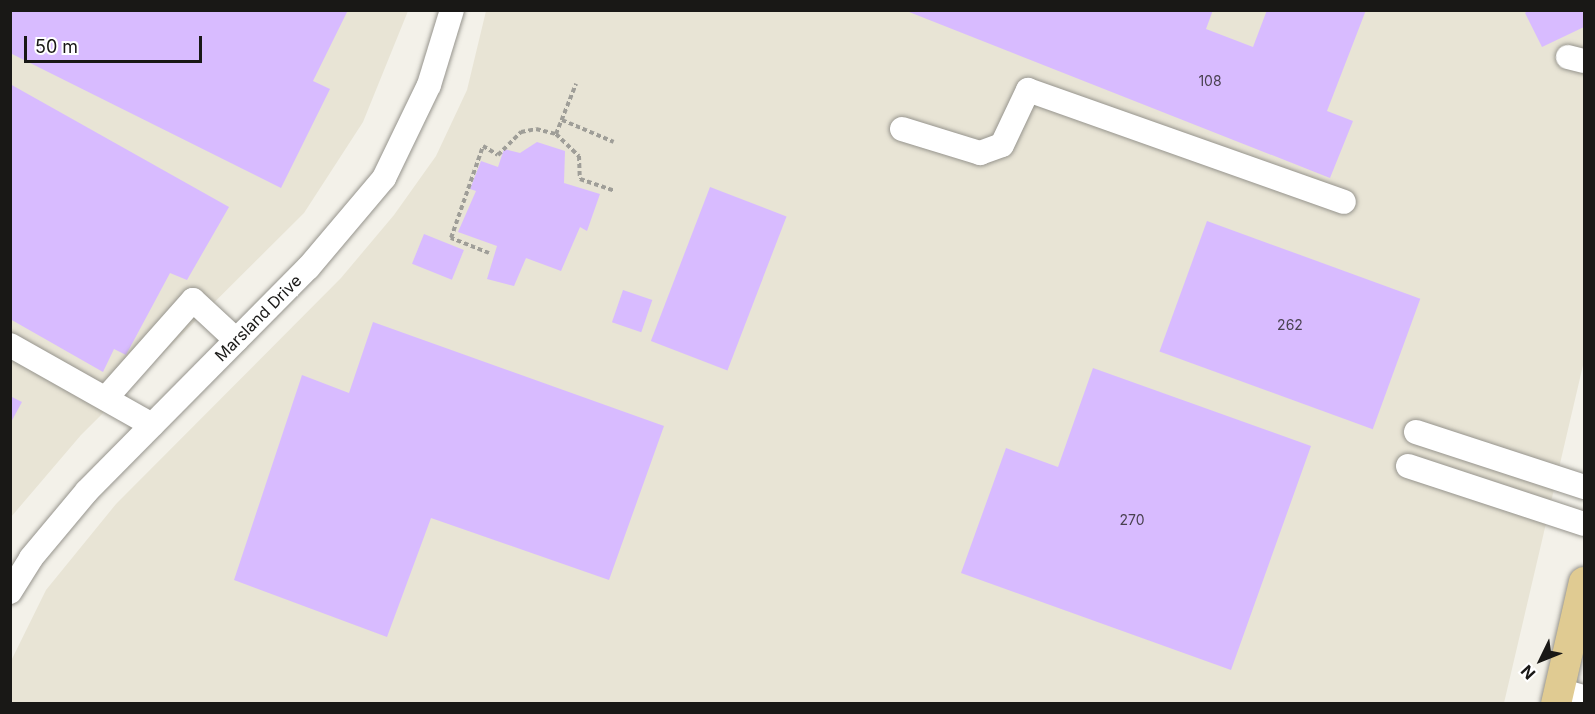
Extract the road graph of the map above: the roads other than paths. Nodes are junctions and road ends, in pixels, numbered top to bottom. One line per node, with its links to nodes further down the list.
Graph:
1 (452, 10): 4 (street, Marsland Drive)
2 (902, 129): 3 (street)
3 (1344, 202)
4 (236, 340): 6 (street); 7 (street, Marsland Drive)
5 (10, 345): 6 (street)
6 (106, 398): 7 (street)
7 (152, 425): 13 (street, Marsland Drive)
8 (1416, 432): 10 (street)
9 (1408, 466): 11 (street)
10 (1584, 486)
11 (1584, 524)
12 (1584, 582): 14 (main road)
13 (10, 592)
14 (1566, 697)

